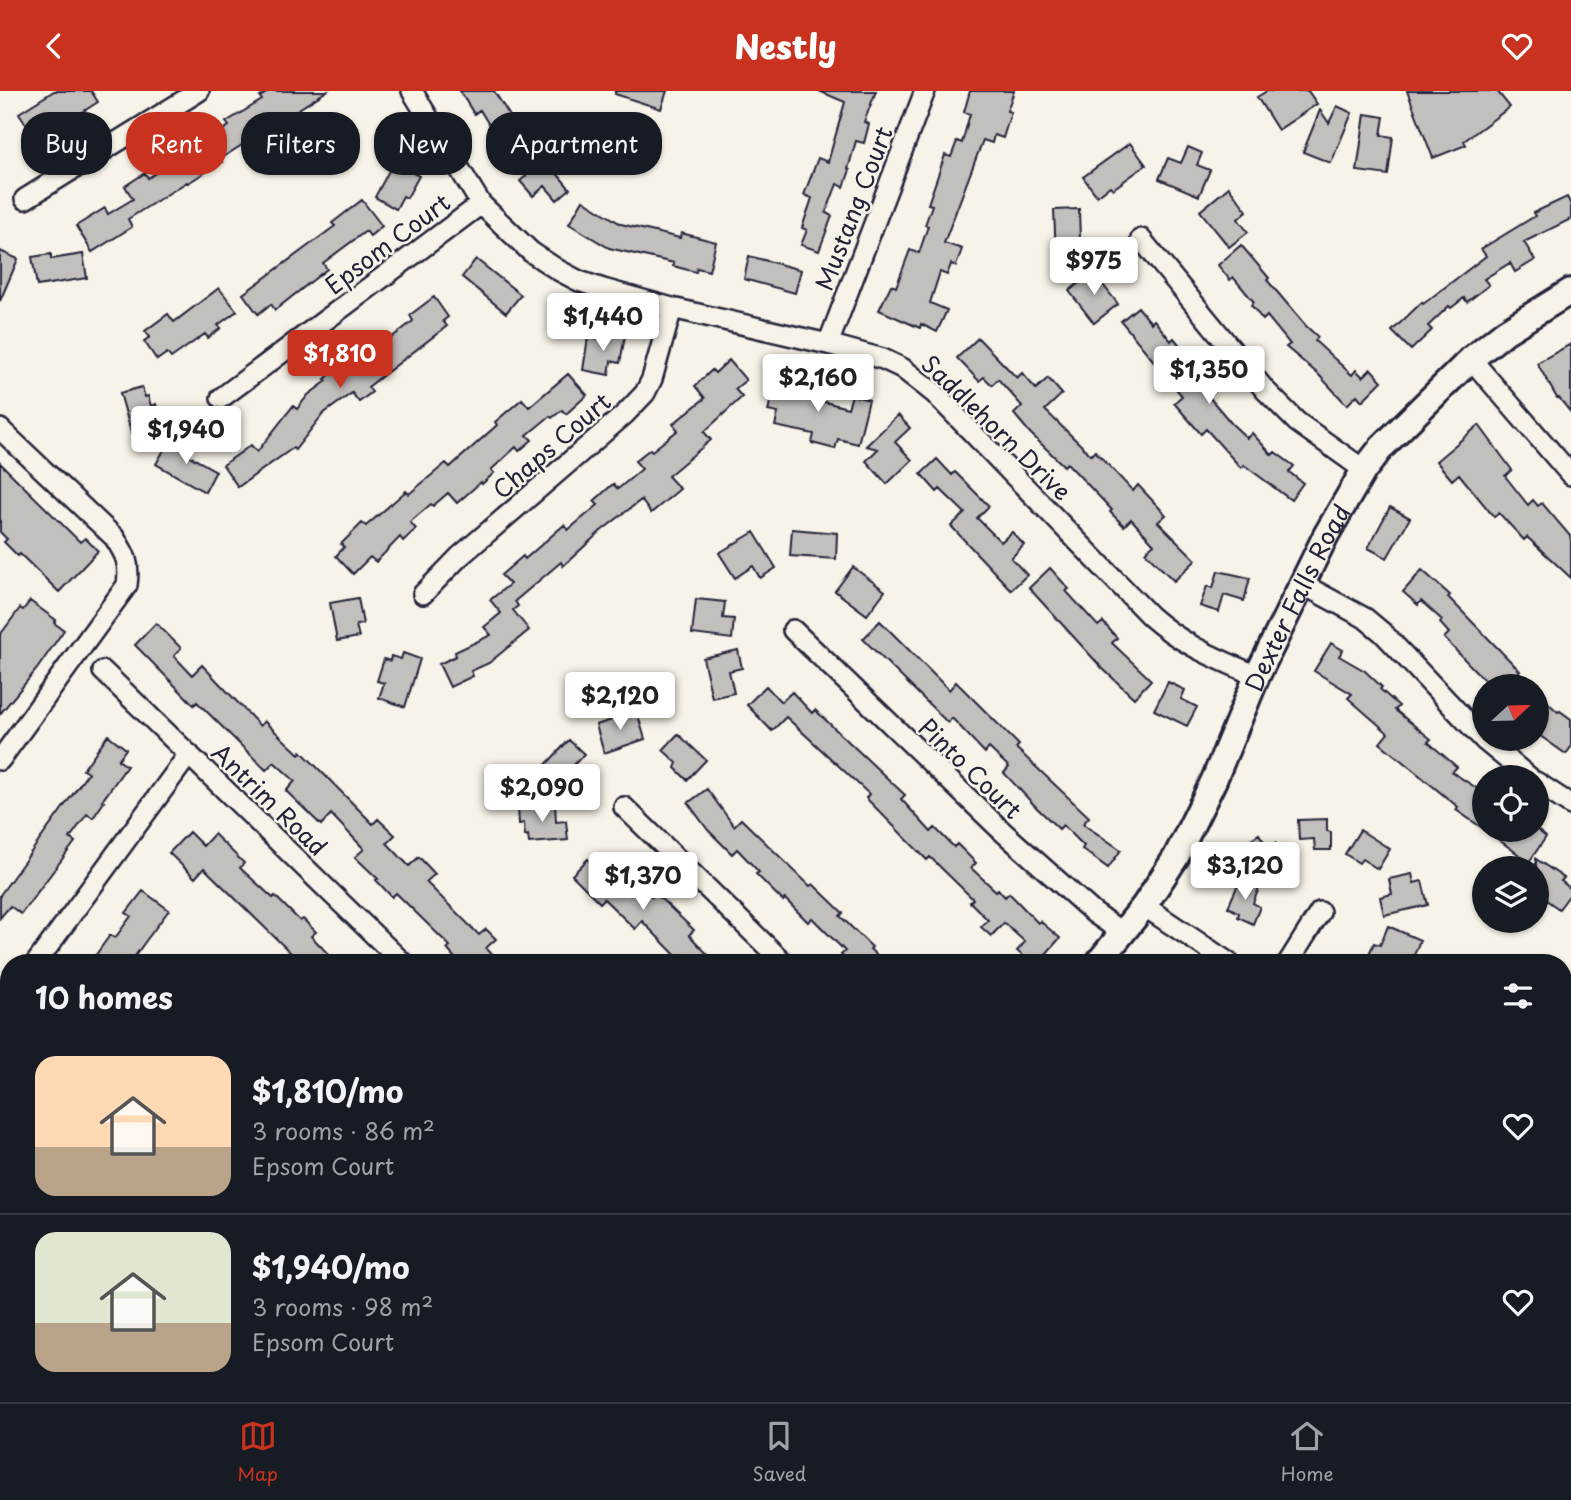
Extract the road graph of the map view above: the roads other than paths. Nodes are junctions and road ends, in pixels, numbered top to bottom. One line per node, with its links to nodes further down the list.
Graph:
1 (199, 91): 4 (street)
2 (412, 91): 5 (street, Saddlehorn Drive)
3 (925, 91): 9 (street, Mustang Court)
4 (25, 199)
5 (481, 204): 8 (street, Saddlehorn Drive); 11 (street, Epsom Court)
6 (1141, 239): 13 (street)
7 (1571, 291): 10 (street, Dexter Falls Road)
8 (672, 308): 9 (street, Saddlehorn Drive); 16 (street, Chaps Court)
9 (828, 344): 19 (street, Saddlehorn Drive)
10 (1471, 359): 13 (street, Dexter Falls Road); 14 (street)
11 (221, 398)
12 (0, 429): 21 (street)
13 (1364, 470): 15 (street, Dexter Falls Road)
14 (1571, 475)
15 (1302, 584): 19 (street, Dexter Falls Road); 22 (street)
16 (423, 594)
17 (793, 630): 28 (street, Pinto Court)
18 (103, 671): 20 (street, Antrim Road)
19 (1257, 676): 26 (street, Dexter Falls Road)
20 (188, 754): 29 (street); 30 (street, Antrim Road)
21 (0, 760)
22 (1512, 765)
23 (1549, 791): 24 (street)
24 (1571, 805)
25 (624, 807): 31 (street)
26 (1144, 906): 28 (street, Dexter Falls Road); 33 (street)
27 (1320, 912): 34 (street)
28 (1123, 933): 32 (street, Dexter Falls Road)
29 (43, 954)
30 (394, 954)
31 (775, 954)
32 (1106, 954)
33 (1216, 954)
34 (1294, 954)

